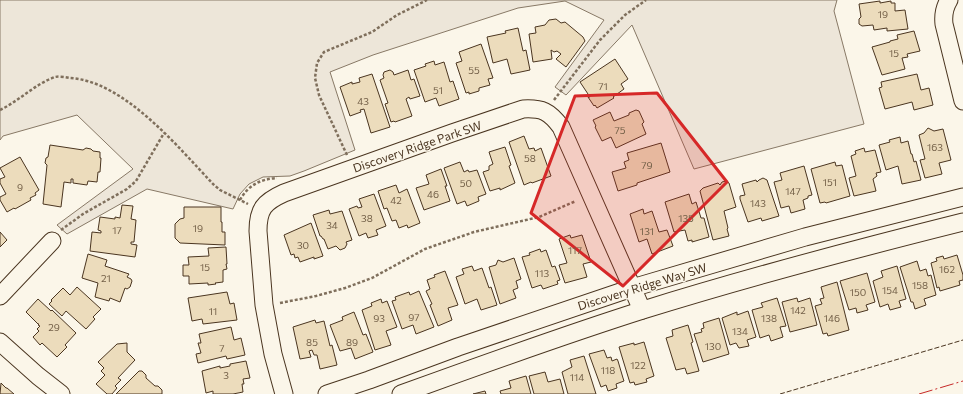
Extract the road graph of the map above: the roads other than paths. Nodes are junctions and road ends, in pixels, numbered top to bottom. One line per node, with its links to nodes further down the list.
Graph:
1 (949, 0): 2 (street)
2 (963, 101)
3 (963, 197): 5 (street, Discovery Ridge Way SW)
4 (963, 222): 7 (street, Discovery Ridge Way SW)
5 (805, 237): 7 (street); 8 (street, Discovery Ridge Way SW)
6 (52, 241): 9 (street)
7 (812, 261): 10 (street, Discovery Ridge Way SW)
8 (632, 288): 10 (street); 12 (street, Discovery Ridge Way SW); 15 (street, Discovery Ridge Park SW)
9 (0, 296)
10 (642, 310): 13 (street, Discovery Ridge Way SW)
11 (0, 342): 14 (street)
12 (458, 347): 13 (street); 16 (street, Discovery Ridge Way SW)
13 (466, 370): 17 (street, Discovery Ridge Way SW)
14 (61, 394)
15 (284, 394)
16 (327, 394)
17 (400, 394)

